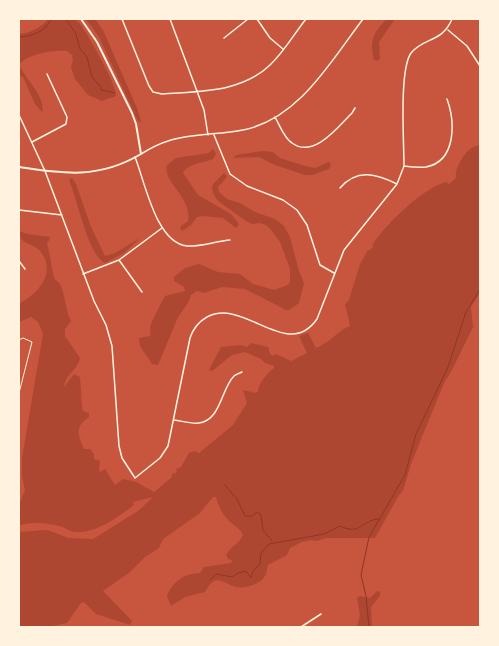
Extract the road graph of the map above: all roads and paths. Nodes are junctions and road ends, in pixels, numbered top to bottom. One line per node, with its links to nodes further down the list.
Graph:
1 (81, 19): 22 (street)
2 (122, 19): 14 (street)
3 (170, 19): 14 (street)
4 (248, 19): 10 (street)
5 (257, 19): 11 (street)
6 (306, 19): 11 (street)
7 (363, 19): 18 (street)
8 (452, 19): 9 (street)
9 (448, 30): 12 (street); 24 (street)
10 (224, 38)
11 (283, 49): 14 (street)
12 (480, 66)
13 (47, 74): 21 (street)
14 (196, 91): 20 (street)
15 (447, 99): 24 (street)
16 (355, 108): 18 (street)
17 (19, 115): 21 (street)
18 (275, 117): 19 (street)
19 (214, 134): 20 (street); 36 (street)
20 (208, 135): 22 (street)
21 (32, 142): 26 (street)
22 (140, 154): 23 (street)
23 (135, 157): 26 (street); 31 (street)
24 (404, 166): 27 (street)
25 (19, 167): 26 (street)
26 (45, 171): 30 (street)
27 (397, 184): 28 (street); 36 (street)
28 (340, 188)
29 (19, 210): 30 (street)
30 (62, 215): 37 (street)
31 (162, 228): 32 (street); 33 (street)
32 (230, 240)
33 (119, 260): 37 (street); 38 (street)
34 (19, 261): 35 (street)
35 (25, 269)
36 (334, 273): 42 (street)
37 (83, 274): 42 (street)
38 (142, 292)
39 (19, 340): 41 (lane)
40 (242, 372): 42 (street)
41 (19, 394)
42 (174, 420)
43 (321, 614): 46 (street)
44 (240, 627): 45 (street)
45 (260, 627)
46 (301, 627)

